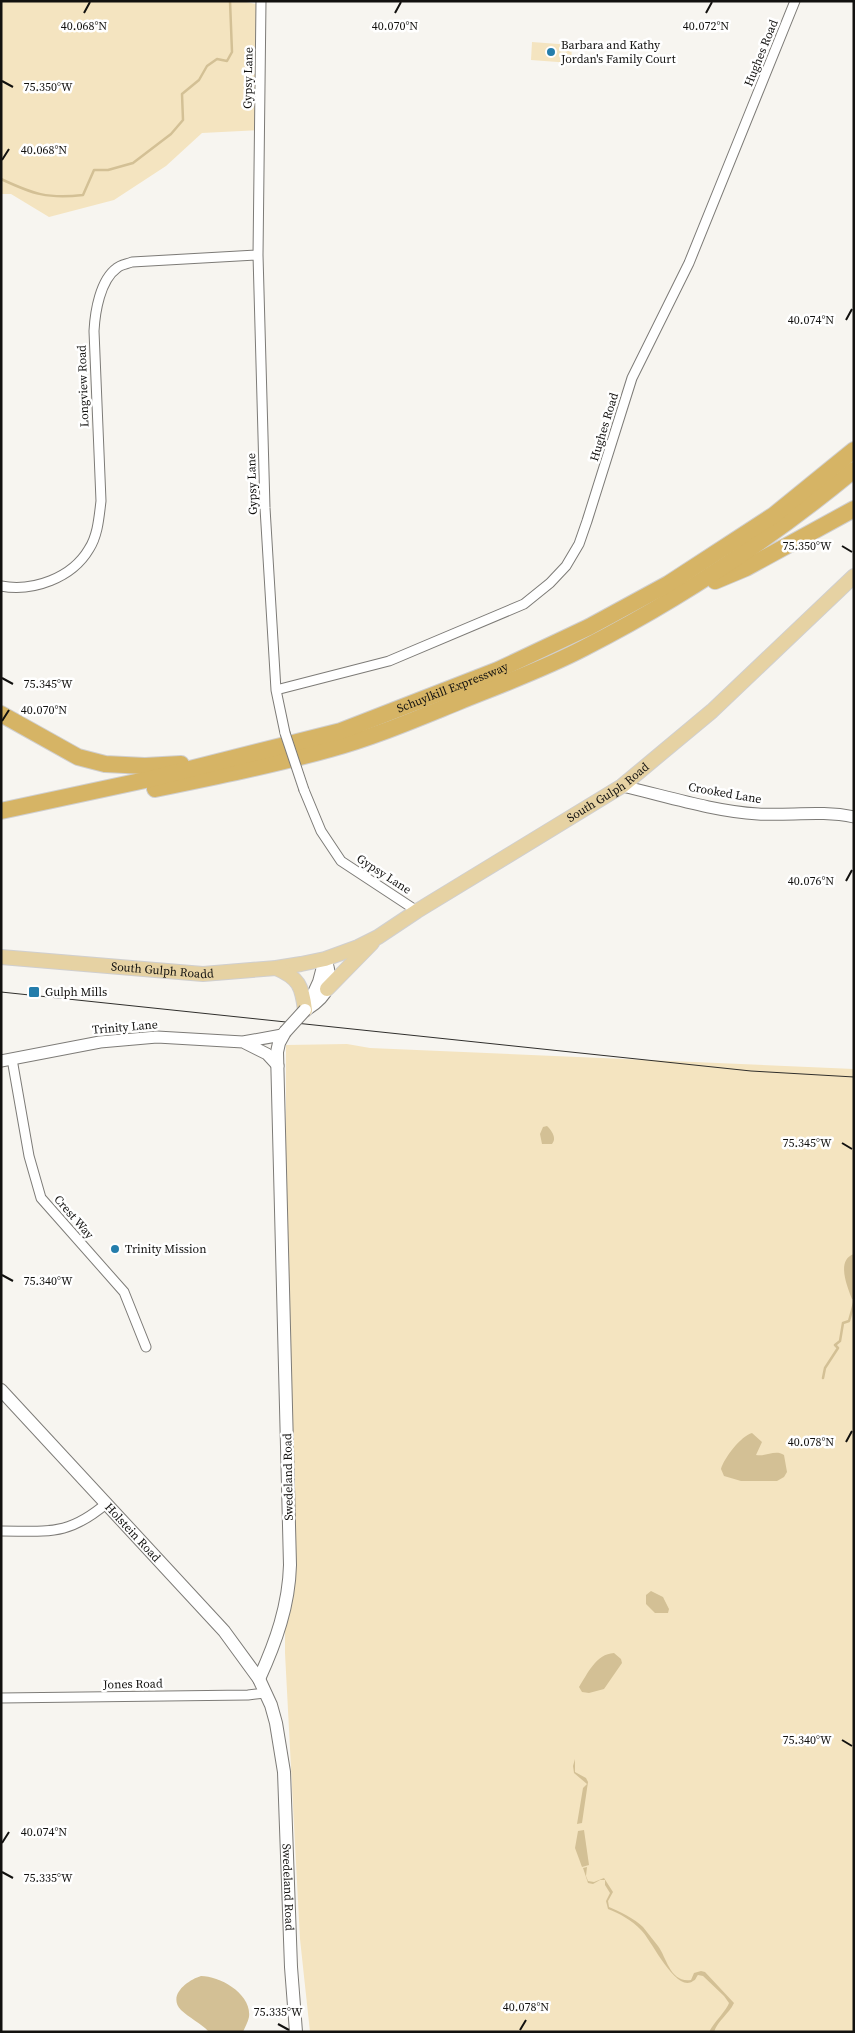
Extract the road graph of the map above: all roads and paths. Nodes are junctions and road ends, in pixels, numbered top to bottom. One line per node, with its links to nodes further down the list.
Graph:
1 (261, 1): 3 (street, Gypsy Lane)
2 (795, 1): 10 (street, Hughes Road)
3 (258, 255): 8 (street, Longview Road); 10 (street, Gypsy Lane)
4 (854, 450): 12 (highway, Schuylkill Expressway)
5 (854, 470): 9 (highway, Schuylkill Expressway)
6 (854, 509): 9 (highway)
7 (854, 576): 13 (main road, South Gulph Road)
8 (1, 586)
9 (674, 599): 16 (highway, Schuylkill Expressway)
10 (276, 690): 17 (street, Gypsy Lane, bridge)
11 (1, 714): 12 (highway)
12 (272, 750): 14 (highway, Schuylkill Expressway)
13 (622, 786): 15 (street, Crooked Lane); 17 (main road, South Gulph Road)
14 (1, 812)
15 (854, 817)
16 (1, 821)
17 (417, 910): 18 (main road, South Gulph Road)
18 (378, 937): 20 (main road, South Gulph Road); 22 (main road)
19 (1, 957): 21 (main road, South Gulph Roadd)
20 (324, 958): 21 (main road, South Gulph Roadd); 22 (main road); 23 (main road)
21 (276, 968): 23 (main road)
22 (327, 990): 23 (main road)
23 (306, 1010): 24 (main road, bridge)
24 (284, 1034): 25 (street, Trinity Lane); 27 (main road, Swedeland Road)
25 (243, 1042): 26 (street, Trinity Lane); 27 (street)
26 (7, 1060): 28 (street, Crest Way)
27 (278, 1066): 32 (main road, Swedeland Road)
28 (146, 1347)
29 (1, 1390): 30 (main road, Holstein Road)
30 (107, 1503): 31 (street); 32 (main road, Holstein Road)
31 (1, 1531)
32 (259, 1679): 33 (main road, Swedeland Road)
33 (265, 1693): 34 (street, Jones Road); 35 (main road, Swedeland Road)
34 (1, 1698)
35 (296, 2032)

